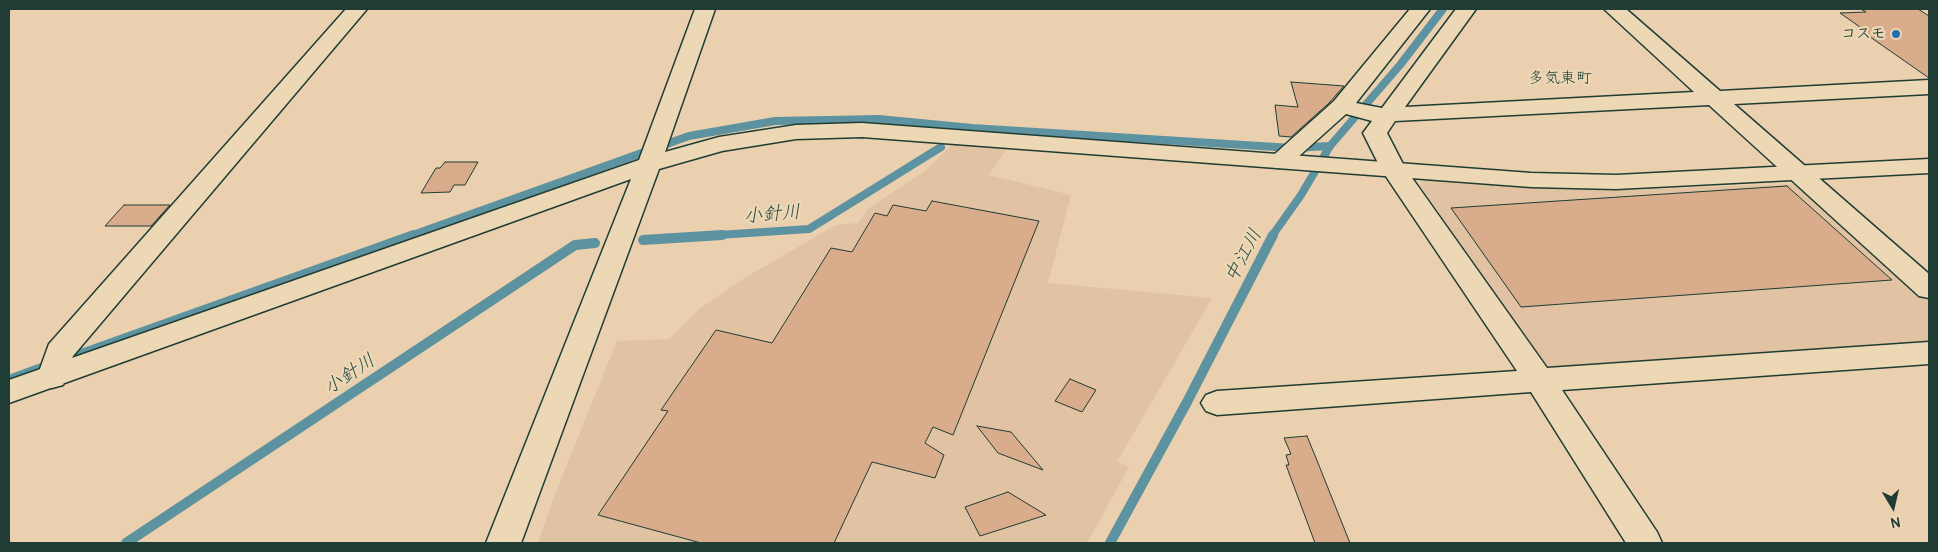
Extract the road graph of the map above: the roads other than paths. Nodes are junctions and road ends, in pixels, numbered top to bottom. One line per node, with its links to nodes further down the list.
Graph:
1 (357, 9): 17 (street)
2 (705, 9): 10 (street)
3 (1420, 9): 8 (street)
4 (1466, 9): 9 (street)
5 (1614, 9): 7 (street)
6 (1929, 87): 7 (street)
7 (1713, 98): 9 (street); 14 (street)
8 (1342, 106): 9 (street); 11 (street)
9 (1380, 115): 13 (street)
10 (653, 154): 11 (street); 17 (street); 21 (street)
11 (1285, 162): 13 (street)
12 (1929, 166): 14 (street)
13 (1394, 169): 14 (street); 18 (street)
14 (1798, 173): 15 (street)
15 (1929, 289)
16 (1929, 353): 18 (street)
17 (55, 368): 19 (street)
18 (1539, 380): 20 (street); 22 (street)
19 (9, 392)
20 (1217, 403)
21 (504, 543)
22 (1645, 543)

